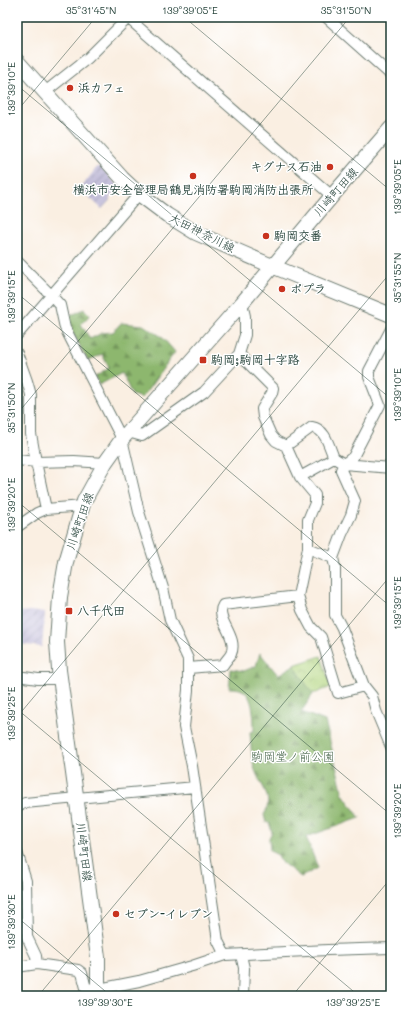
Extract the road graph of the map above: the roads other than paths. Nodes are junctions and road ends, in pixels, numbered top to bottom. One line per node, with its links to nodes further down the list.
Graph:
1 (128, 17): 5 (street); 8 (street)
2 (326, 17): 4 (street)
3 (17, 61): 5 (main road, 大田神奈川線)
4 (391, 75)
5 (45, 92): 7 (main road, 大田神奈川線)
6 (391, 128): 8 (main road, 川崎町田線)
7 (139, 194): 10 (main road, 大田神奈川線); 11 (street)
8 (332, 196): 10 (main road, 川崎町田線)
9 (17, 261): 11 (street)
10 (272, 266): 12 (main road, 川崎町田線); 13 (main road, 大田神奈川線)
11 (51, 295): 15 (street); 18 (street)
12 (242, 303): 17 (street); 18 (main road, 川崎町田線)
13 (391, 315)
14 (391, 329): 24 (street)
15 (17, 335)
16 (17, 353): 22 (street)
17 (239, 354): 18 (street); 19 (street)
18 (125, 436): 23 (main road, 川崎町田線); 33 (street)
19 (286, 446): 20 (street); 26 (street)
20 (334, 458): 24 (street); 26 (street)
21 (17, 460): 22 (street)
22 (36, 462): 23 (street); 28 (street)
23 (105, 462): 27 (main road, 川崎町田線)
24 (344, 464): 25 (street); 31 (street)
25 (391, 468)
26 (300, 477): 30 (street)
27 (82, 506): 28 (street); 35 (main road, 川崎町田線)
28 (46, 509): 29 (street)
29 (17, 527)
30 (308, 548): 31 (street); 32 (street)
31 (333, 558): 36 (street)
32 (298, 596): 33 (street); 36 (street)
33 (189, 668): 38 (street)
34 (17, 676): 35 (street)
35 (60, 679): 39 (main road, 川崎町田線)
36 (364, 686): 37 (street)
37 (390, 742)
38 (195, 787): 39 (street); 43 (street)
39 (77, 798): 40 (street); 47 (main road, 川崎町田線)
40 (17, 806)
41 (17, 852): 45 (street)
42 (391, 948): 44 (street)
43 (225, 955): 44 (street); 47 (street)
44 (240, 955): 48 (street)
45 (37, 964): 46 (street); 47 (street)
46 (17, 967)
47 (98, 992)
48 (243, 996)

